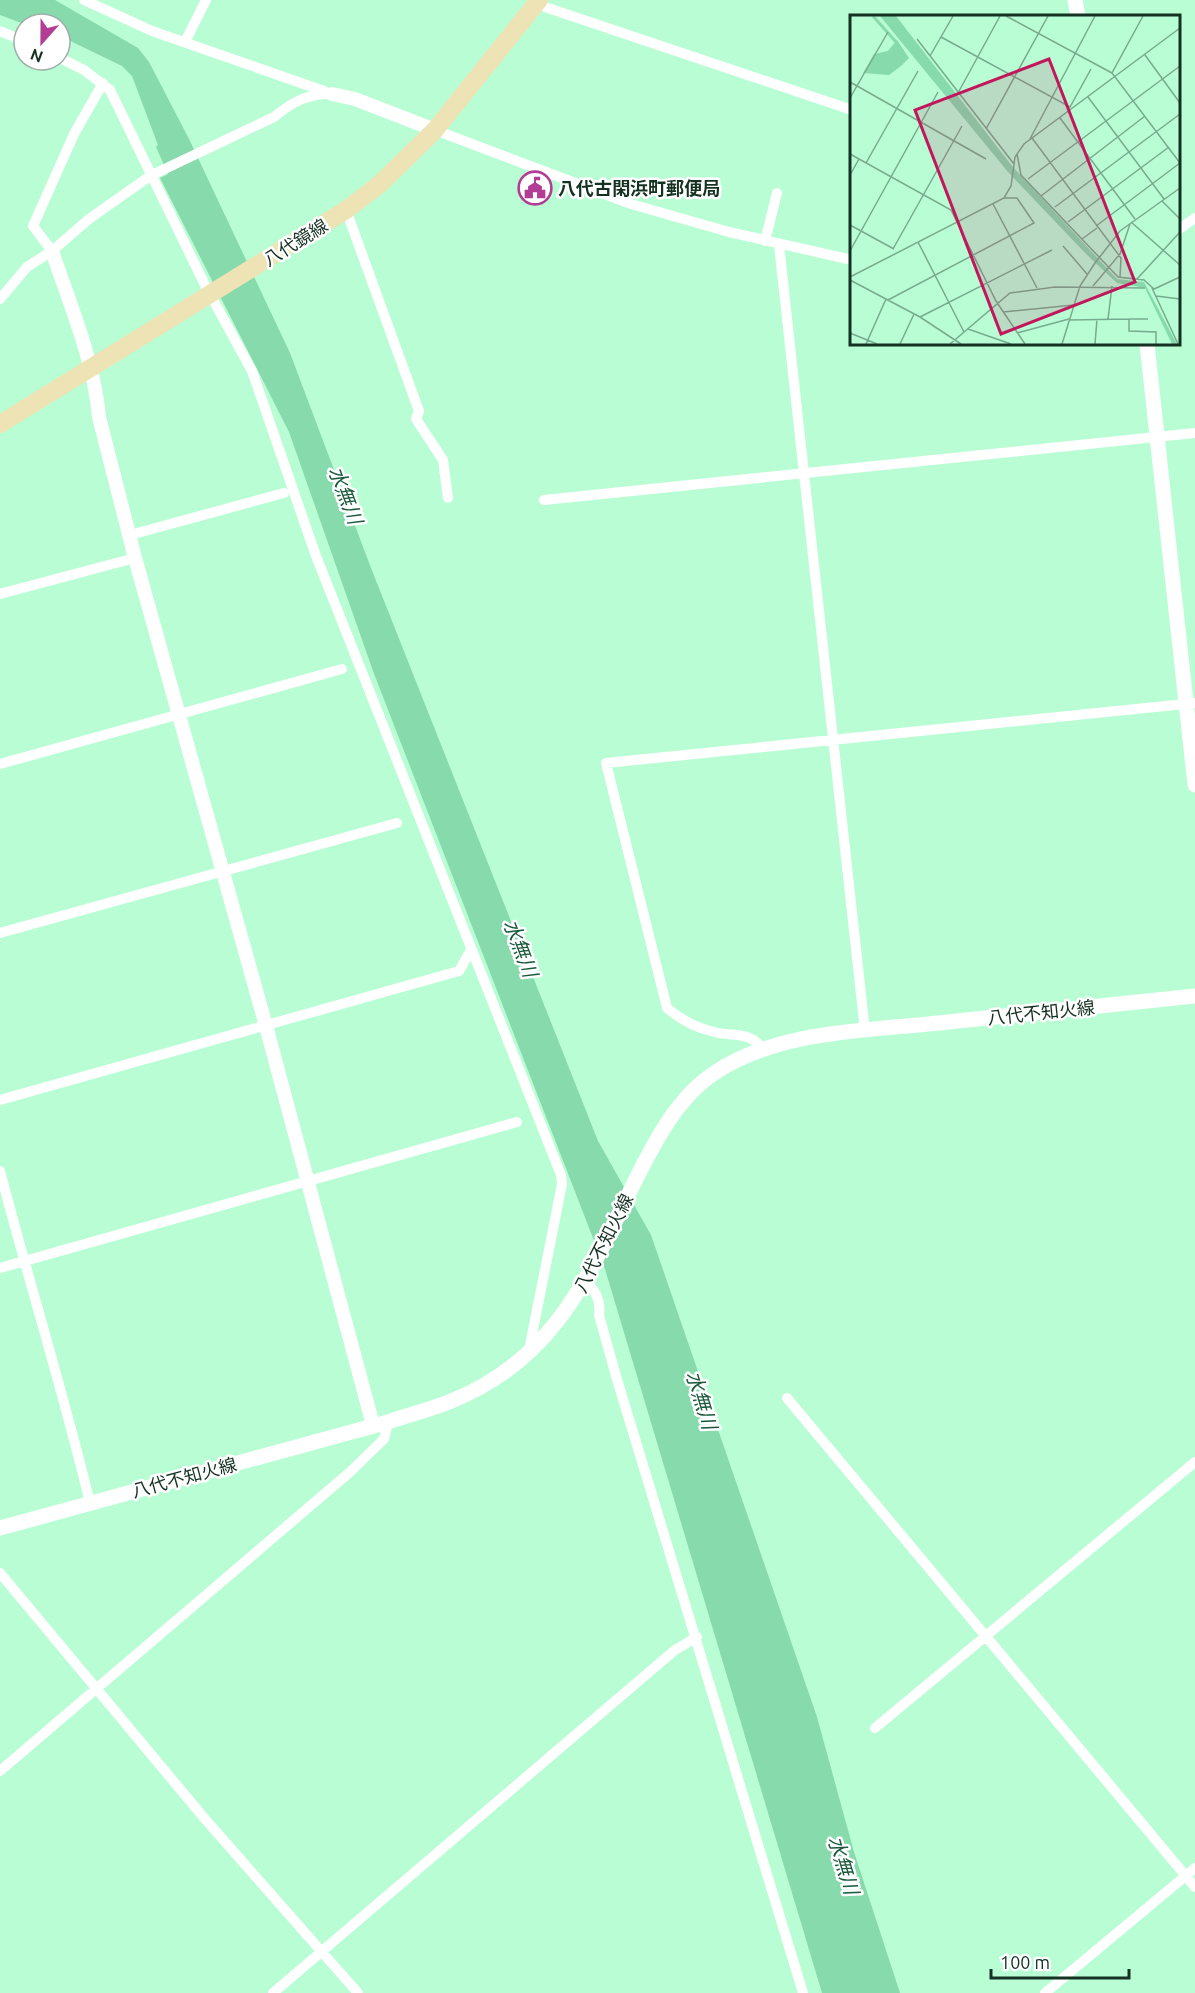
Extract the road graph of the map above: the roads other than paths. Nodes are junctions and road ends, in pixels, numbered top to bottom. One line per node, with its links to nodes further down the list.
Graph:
1 (84, 0): 6 (street)
2 (206, 0): 6 (street)
3 (1074, 0): 5 (main road)
4 (538, 2): 10 (street); 11 (main road, 八代鏡線)
5 (1078, 15)
6 (185, 42): 9 (street)
7 (72, 65): 8 (street)
8 (102, 82): 12 (street); 19 (street)
9 (332, 94): 11 (street); 12 (street)
10 (850, 109)
11 (435, 130): 14 (main road, 八代鏡線); 17 (street)
12 (150, 176): 19 (street); 21 (street)
13 (777, 193): 17 (street)
14 (346, 210): 21 (main road, 八代鏡線); 30 (street)
15 (1195, 219): 16 (street)
16 (1180, 229)
17 (765, 241): 18 (street)
18 (780, 245): 20 (street); 28 (street)
19 (52, 251): 22 (street); 24 (street)
20 (850, 260)
21 (211, 294): 24 (main road, 八代鏡線); 44 (street)
22 (0, 299)
23 (1147, 345): 27 (main road)
24 (90, 369): 25 (main road, 八代鏡線); 32 (street)
25 (0, 424)
26 (1195, 433): 27 (street)
27 (1157, 437): 28 (street); 36 (main road)
28 (805, 473): 31 (street); 38 (street)
29 (284, 493): 32 (street)
30 (448, 498)
31 (544, 500)
32 (130, 535): 33 (street)
33 (135, 558): 34 (street); 37 (street)
34 (0, 594)
35 (342, 669): 37 (street)
36 (1190, 703): 38 (street); 40 (main road)
37 (179, 716): 39 (street); 42 (street)
38 (833, 739): 47 (street); 48 (street)
39 (0, 764)
40 (1195, 785)
41 (397, 824): 42 (street)
42 (223, 872): 43 (street); 46 (street)
43 (0, 933)
44 (471, 950): 46 (street); 56 (street)
45 (1195, 996): 47 (main road, 八代不知火線)
46 (266, 1026): 49 (street); 52 (street)
47 (865, 1031): 48 (main road, 八代不知火線)
48 (762, 1048): 55 (main road, 八代不知火線)
49 (0, 1100)
50 (517, 1122): 52 (street)
51 (0, 1171): 53 (street)
52 (307, 1182): 53 (street); 59 (street)
53 (23, 1262): 54 (street); 61 (street)
54 (0, 1268)
55 (587, 1277): 56 (main road, 八代不知火線); 65 (street)
56 (534, 1350): 58 (main road, 八代不知火線)
57 (787, 1398): 64 (street)
58 (388, 1422): 59 (main road, 八代不知火線); 66 (street)
59 (373, 1425): 61 (main road, 八代不知火線)
60 (1195, 1462): 64 (street)
61 (90, 1503): 62 (main road, 八代不知火線)
62 (0, 1528)
63 (0, 1573): 66 (street)
64 (986, 1635): 67 (street); 70 (street)
65 (696, 1637): 72 (street); 75 (street)
66 (96, 1688): 68 (street); 72 (street)
67 (875, 1728)
68 (0, 1771)
69 (1195, 1868): 70 (street)
70 (1186, 1875): 71 (street); 76 (street)
71 (1195, 1887)
72 (322, 1951): 73 (street); 74 (street)
73 (273, 1993)
74 (358, 1993)
75 (803, 1993)
76 (1045, 1993)

